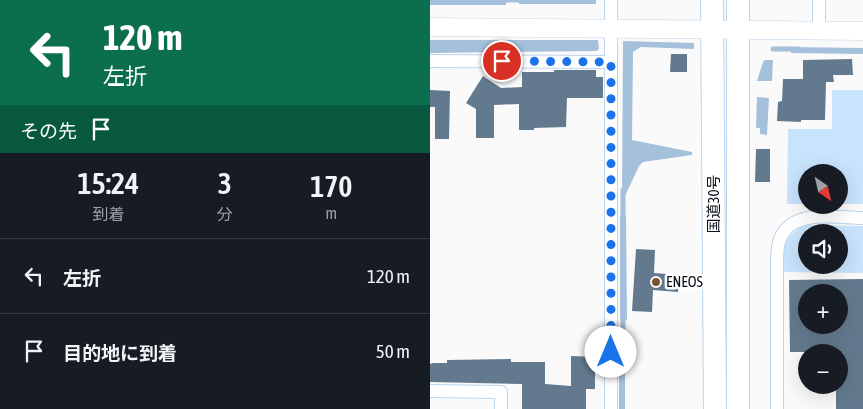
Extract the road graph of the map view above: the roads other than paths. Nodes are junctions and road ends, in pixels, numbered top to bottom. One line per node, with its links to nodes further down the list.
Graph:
1 (611, 0): 6 (street)
2 (712, 0): 7 (highway, 国道30号)
3 (738, 0): 8 (highway, 国道30号)
4 (819, 0): 9 (street)
5 (430, 27): 6 (street)
6 (611, 28): 7 (street); 12 (street)
7 (713, 30): 8 (street); 17 (highway, 国道30号)
8 (738, 30): 9 (street); 18 (highway, 国道30号)
9 (819, 31): 10 (street)
10 (863, 31)
11 (430, 61): 12 (street)
12 (611, 62): 16 (street)
13 (863, 218): 19 (street)
14 (430, 391): 15 (street)
15 (501, 409)
16 (611, 409)
17 (715, 409)
18 (738, 409)
19 (777, 409)

